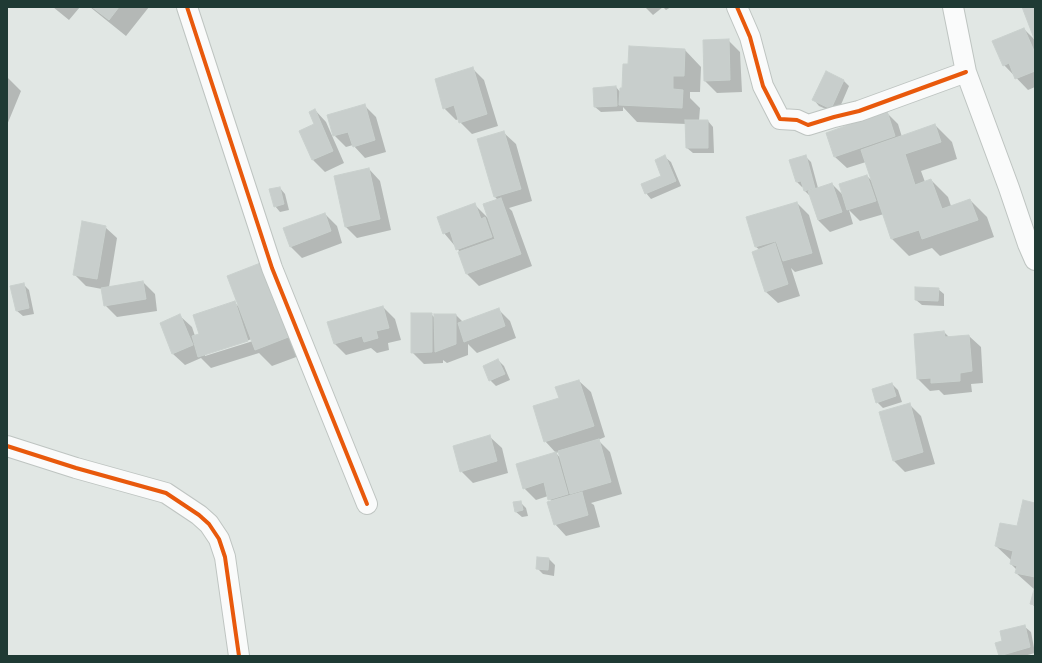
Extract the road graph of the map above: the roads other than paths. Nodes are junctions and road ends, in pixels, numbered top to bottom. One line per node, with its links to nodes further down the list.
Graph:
1 (187, 7): 7 (street)
2 (737, 7): 4 (street)
3 (953, 7): 4 (street)
4 (966, 72): 5 (street)
5 (1035, 260)
6 (7, 446): 8 (street)
7 (367, 504)
8 (239, 656)

